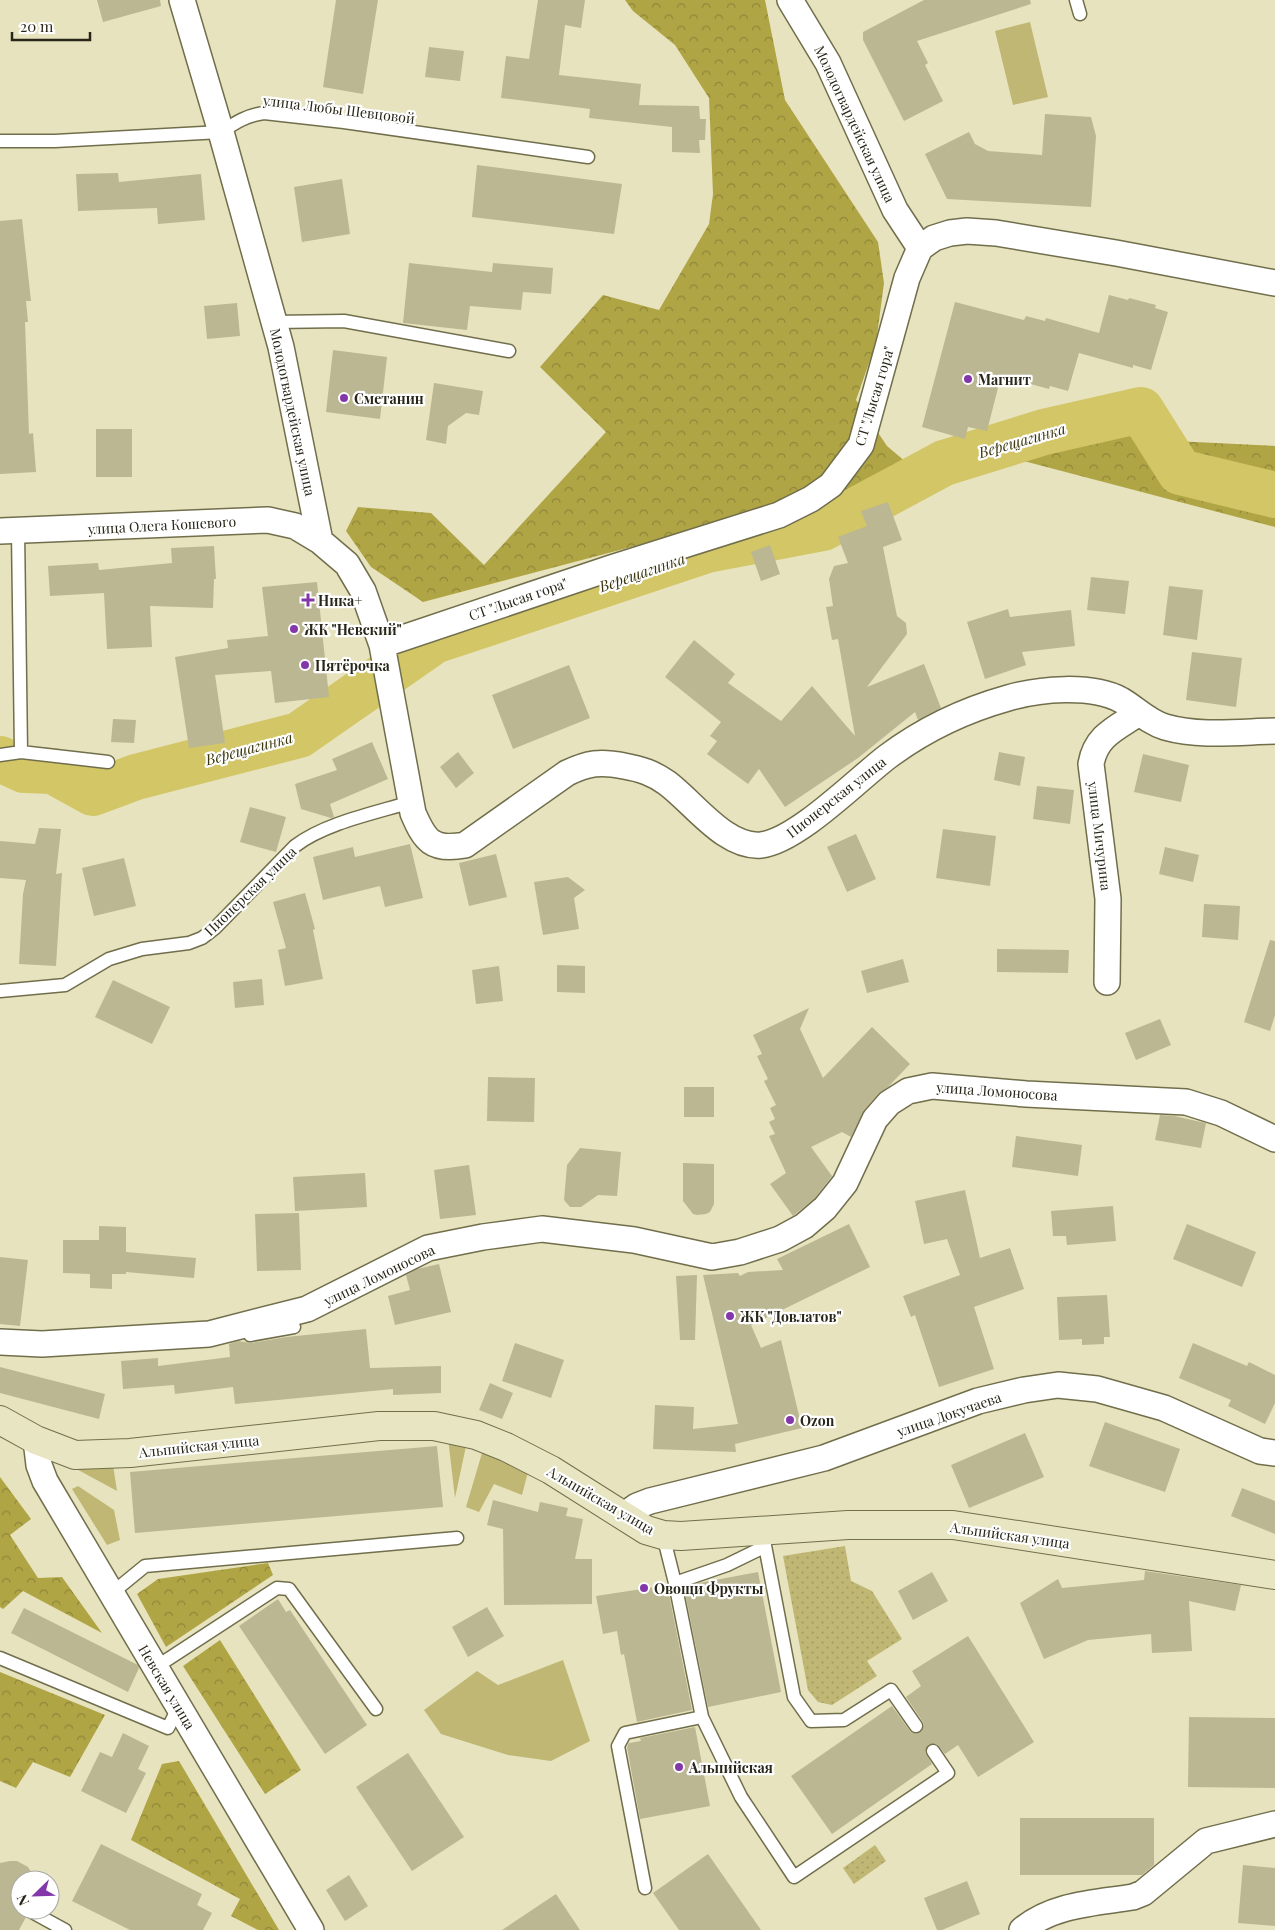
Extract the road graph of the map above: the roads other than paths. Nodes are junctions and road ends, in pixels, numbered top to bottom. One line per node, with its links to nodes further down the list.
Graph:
1 (182, 0): 5 (street, Молодогвардейская улица)
2 (790, 0): 8 (street, Молодогвардейская улица)
3 (1076, 0): 4 (lane)
4 (1080, 14)
5 (221, 132): 6 (lane, улица Любы Шевцовой); 7 (lane, улица Любы Шевцовой); 10 (street, Молодогвардейская улица)
6 (0, 141)
7 (588, 157)
8 (920, 248): 9 (street); 14 (street, СТ "Лысая гора")
9 (1275, 283)
10 (274, 322): 11 (lane); 13 (street, Молодогвардейская улица)
11 (509, 351)
12 (9, 531): 13 (street, улица Олега Кошевого); 17 (lane)
13 (320, 541): 14 (street)
14 (382, 645): 20 (street)
15 (1139, 713): 16 (street, Пионерская улица); 20 (street, Пионерская улица); 21 (street, улица Мичурина)
16 (1275, 731)
17 (21, 752): 18 (lane); 19 (lane)
18 (0, 755)
19 (108, 762)
20 (412, 807): 22 (lane, Пионерская улица)
21 (1107, 982)
22 (0, 991)
23 (1275, 1139): 25 (street, улица Ломоносова)
24 (294, 1327): 25 (lane)
25 (172, 1336): 26 (street, улица Ломоносова)
26 (0, 1342)
27 (0, 1420): 28 (street, Альпийская улица)
28 (36, 1440): 30 (street, Альпийская улица); 36 (street, Невская улица)
29 (1275, 1453): 30 (street, улица Докучаева)
30 (624, 1516): 31 (street, Альпийская улица)
31 (663, 1535): 33 (street, Альпийская улица); 35 (lane)
32 (457, 1538): 36 (lane)
33 (763, 1539): 34 (street, Альпийская улица); 35 (lane); 42 (lane)
34 (1275, 1575)
35 (675, 1583): 41 (lane)
36 (112, 1593): 38 (street, Невская улица)
37 (0, 1658): 39 (lane)
38 (156, 1668): 39 (street, Невская улица); 40 (lane)
39 (179, 1706): 48 (street, Невская улица)
40 (376, 1709)
41 (702, 1717): 43 (lane); 45 (lane)
42 (916, 1726)
43 (932, 1751)
44 (1275, 1824): 49 (street)
45 (645, 1888)
46 (47, 1920): 47 (lane)
47 (65, 1930)
48 (311, 1930)
49 (1022, 1930)

